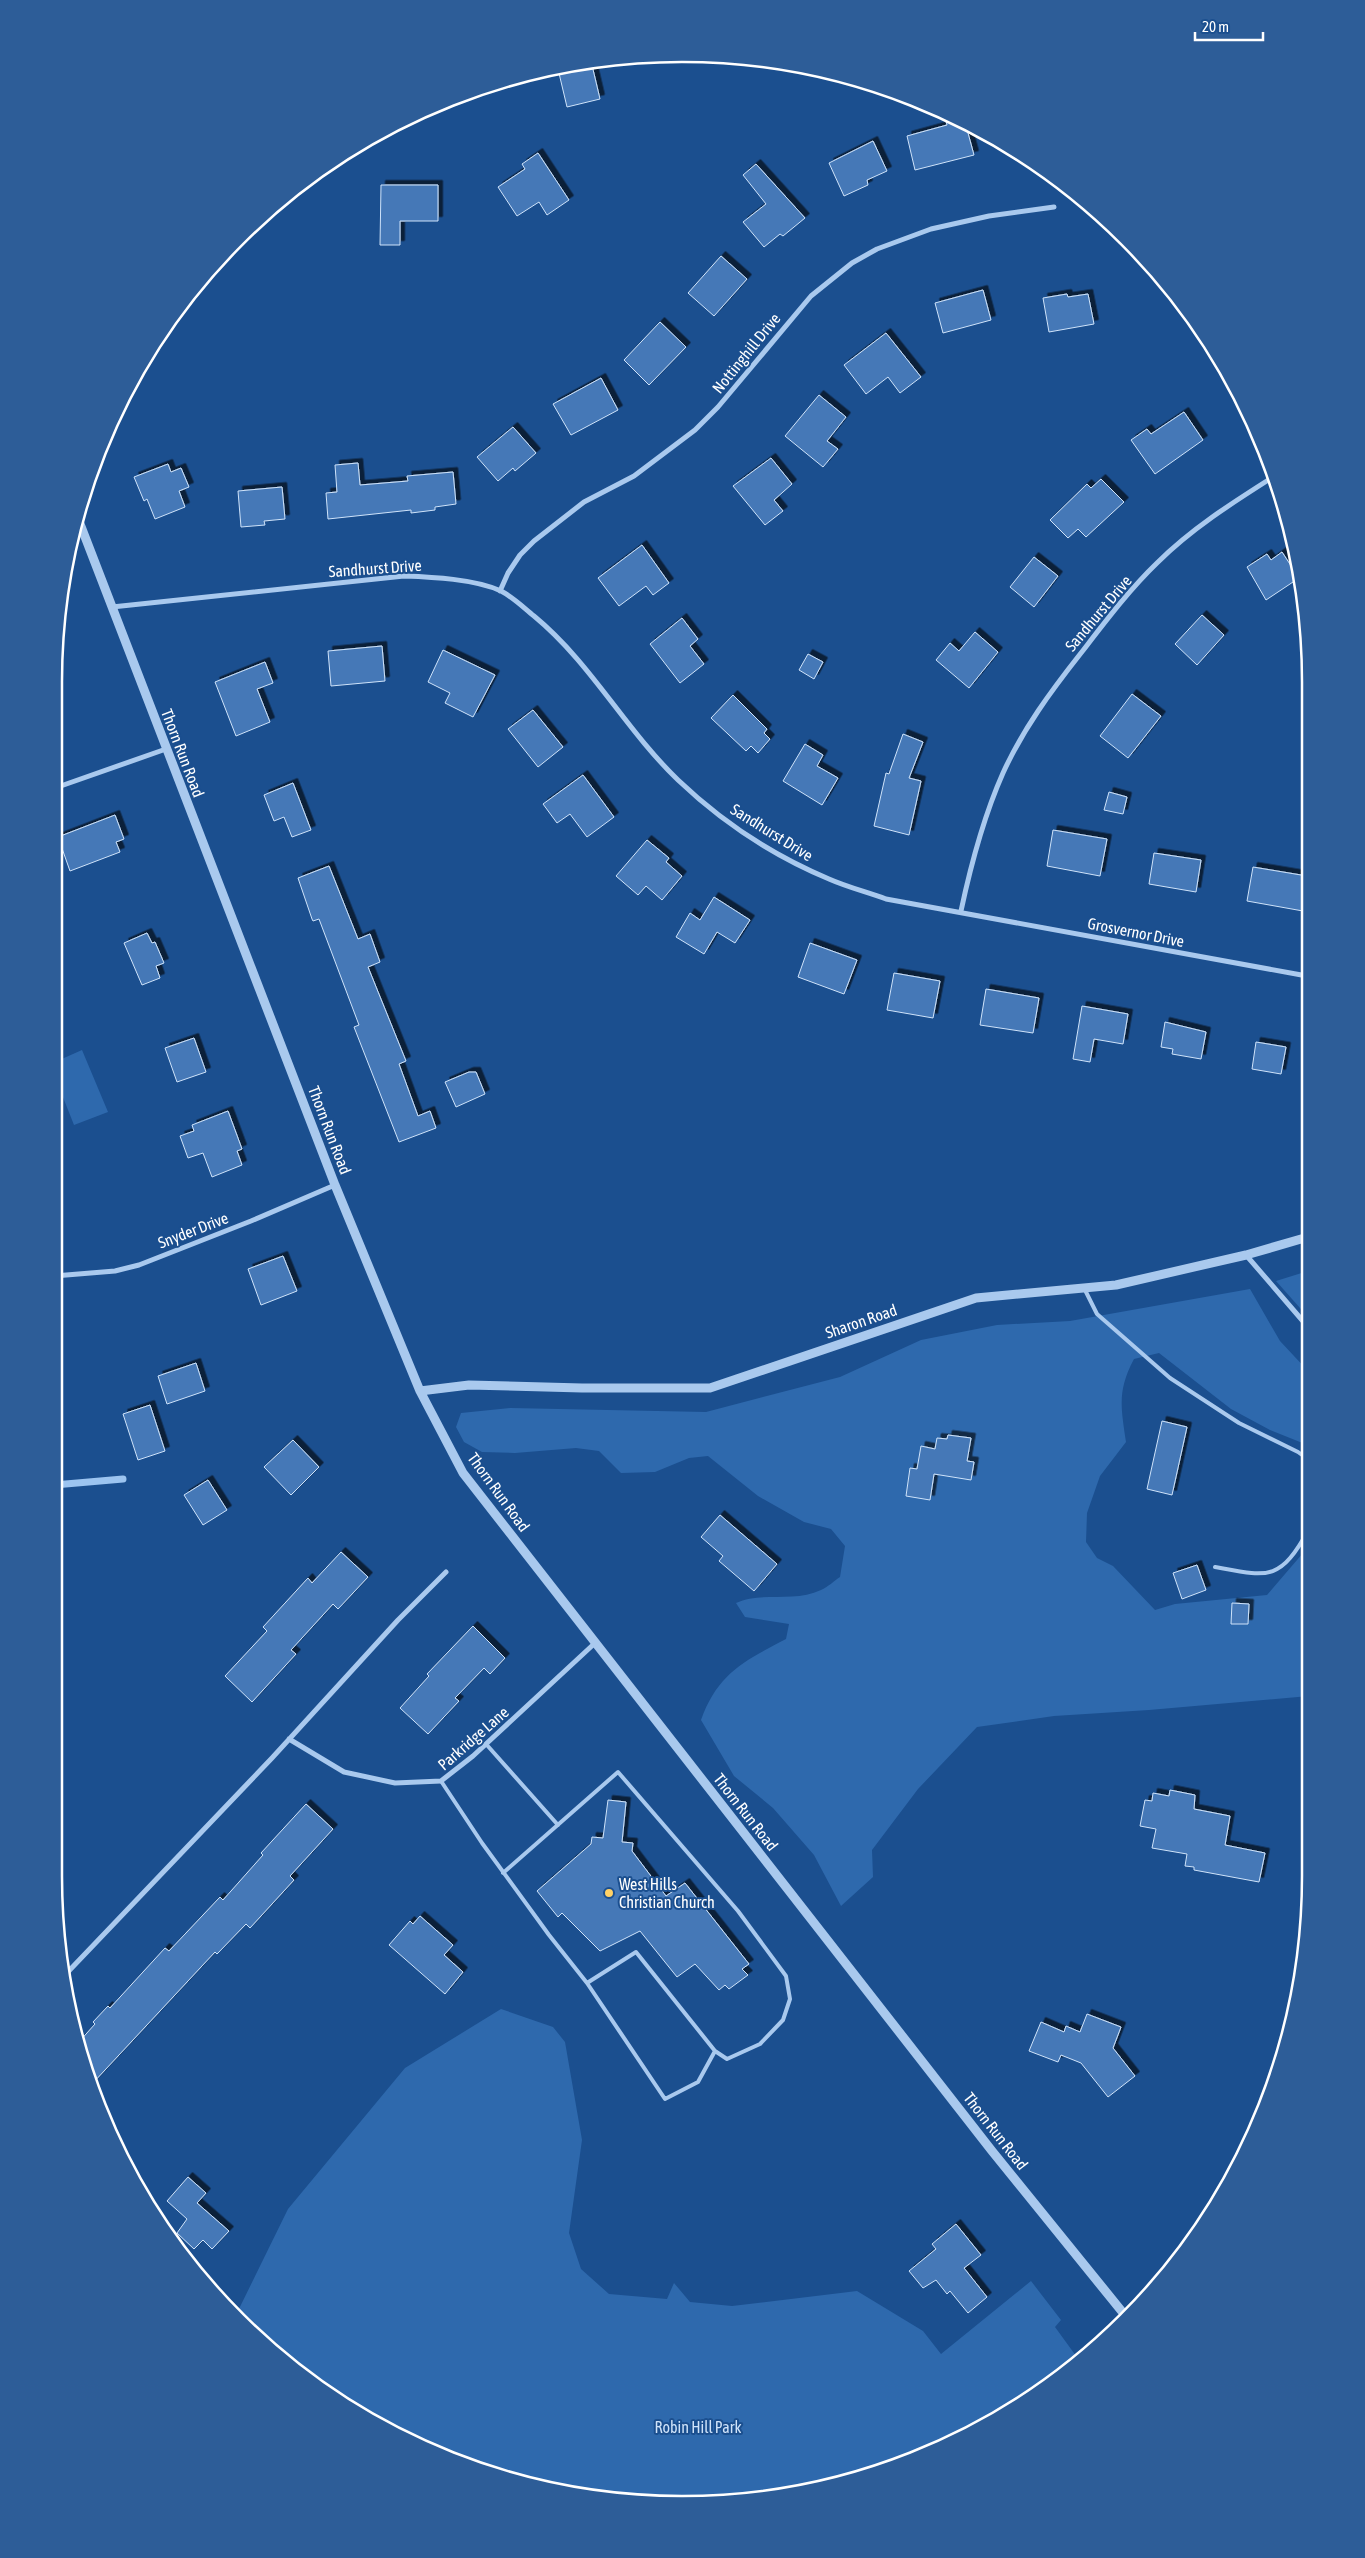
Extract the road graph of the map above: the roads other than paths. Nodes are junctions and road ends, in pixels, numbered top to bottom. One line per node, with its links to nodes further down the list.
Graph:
1 (1054, 207): 4 (street, Nottinghill Drive)
2 (1269, 480): 8 (street, Sandhurst Drive)
3 (82, 529): 5 (street, Thorn Run Road)
4 (500, 591): 5 (street, Sandhurst Drive); 8 (street, Sandhurst Drive)
5 (112, 607): 6 (street, Thorn Run Road)
6 (166, 750): 7 (street); 10 (street, Thorn Run Road)
7 (62, 786)
8 (961, 911): 9 (street, Grosvernor Drive)
9 (1302, 976)
10 (335, 1185): 13 (street, Snyder Drive); 16 (street, Thorn Run Road)
11 (1302, 1239): 12 (street, Sharon Road)
12 (1246, 1255): 14 (street, Sharon Road); 15 (street)
13 (62, 1275)
14 (1084, 1288): 16 (street, Sharon Road); 17 (lane)
15 (1302, 1320)
16 (420, 1391): 21 (street, Thorn Run Road)
17 (1302, 1455)
18 (1302, 1541): 19 (lane)
19 (1215, 1567)
20 (446, 1572): 22 (street)
21 (595, 1643): 23 (street, Parkridge Lane); 30 (street, Thorn Run Road)
22 (289, 1739): 24 (street, Parkridge Lane); 27 (street)
23 (486, 1744): 24 (street, Parkridge Lane); 25 (lane)
24 (441, 1781): 26 (lane)
25 (558, 1824): 26 (lane); 29 (lane)
26 (503, 1872): 28 (lane)
27 (70, 1970)
28 (587, 1983): 29 (lane); 29 (lane)
29 (715, 2051)
30 (1123, 2312)

